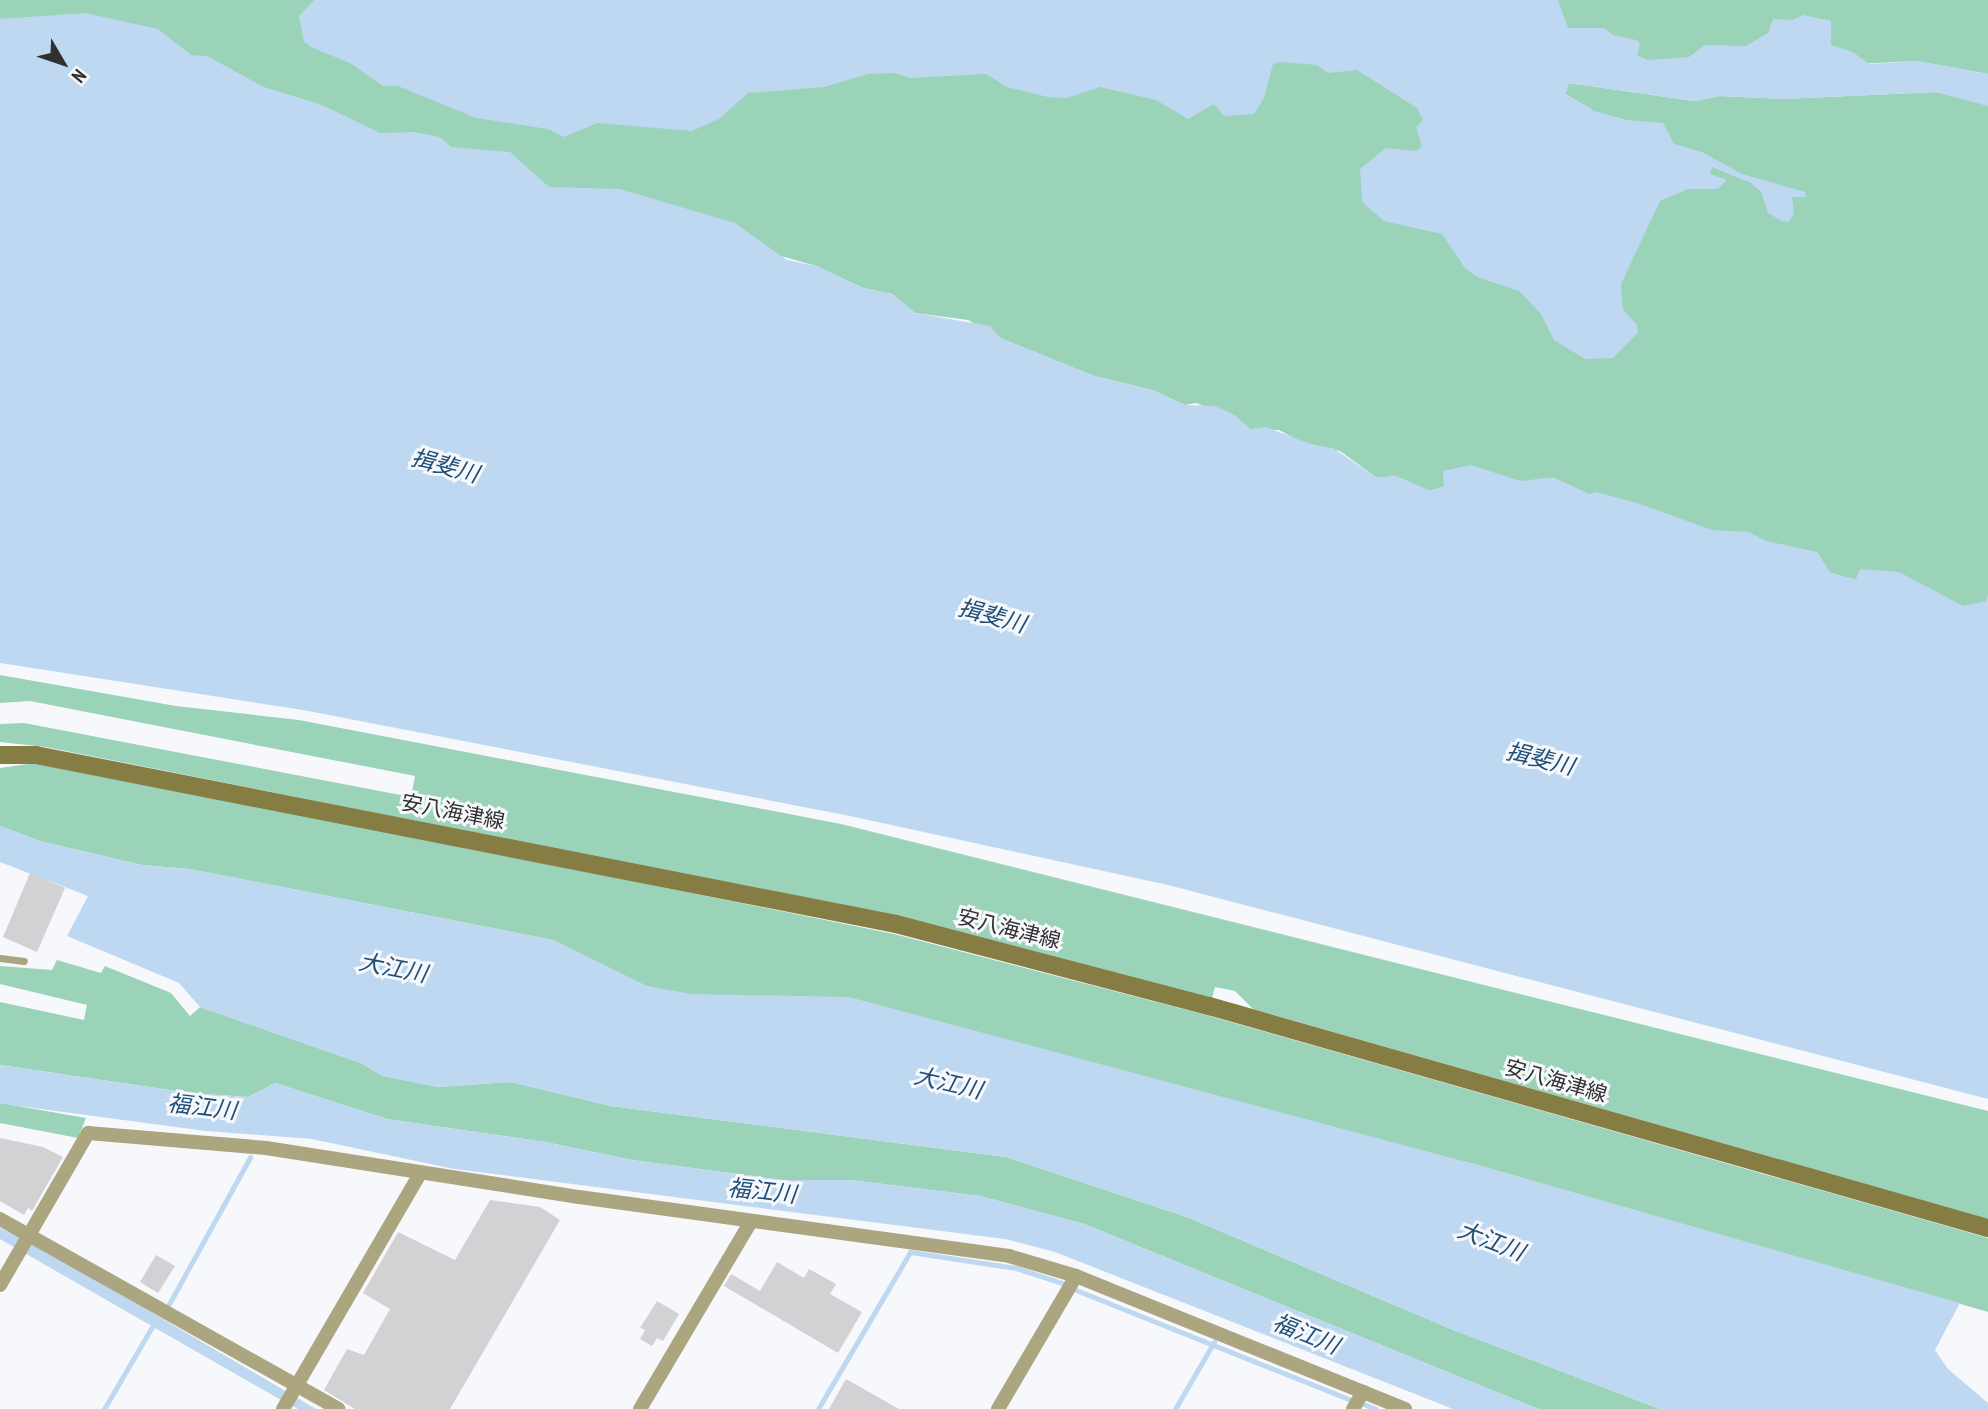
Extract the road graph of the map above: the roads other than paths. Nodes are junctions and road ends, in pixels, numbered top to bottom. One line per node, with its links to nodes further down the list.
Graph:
1 (0, 755): 7 (main road, 安八海津線)
2 (0, 958): 3 (lane)
3 (24, 961)
4 (421, 1174): 6 (street); 8 (street); 12 (street)
5 (0, 1219): 8 (street)
6 (751, 1221): 9 (street); 14 (street)
7 (1988, 1228)
8 (29, 1235): 10 (street); 12 (street)
9 (1076, 1276): 11 (street); 15 (street)
10 (0, 1286)
11 (1363, 1392): 16 (street); 17 (street)
12 (290, 1397): 13 (street)
13 (338, 1409)
14 (640, 1409)
15 (998, 1409)
16 (1353, 1409)
17 (1405, 1409)

